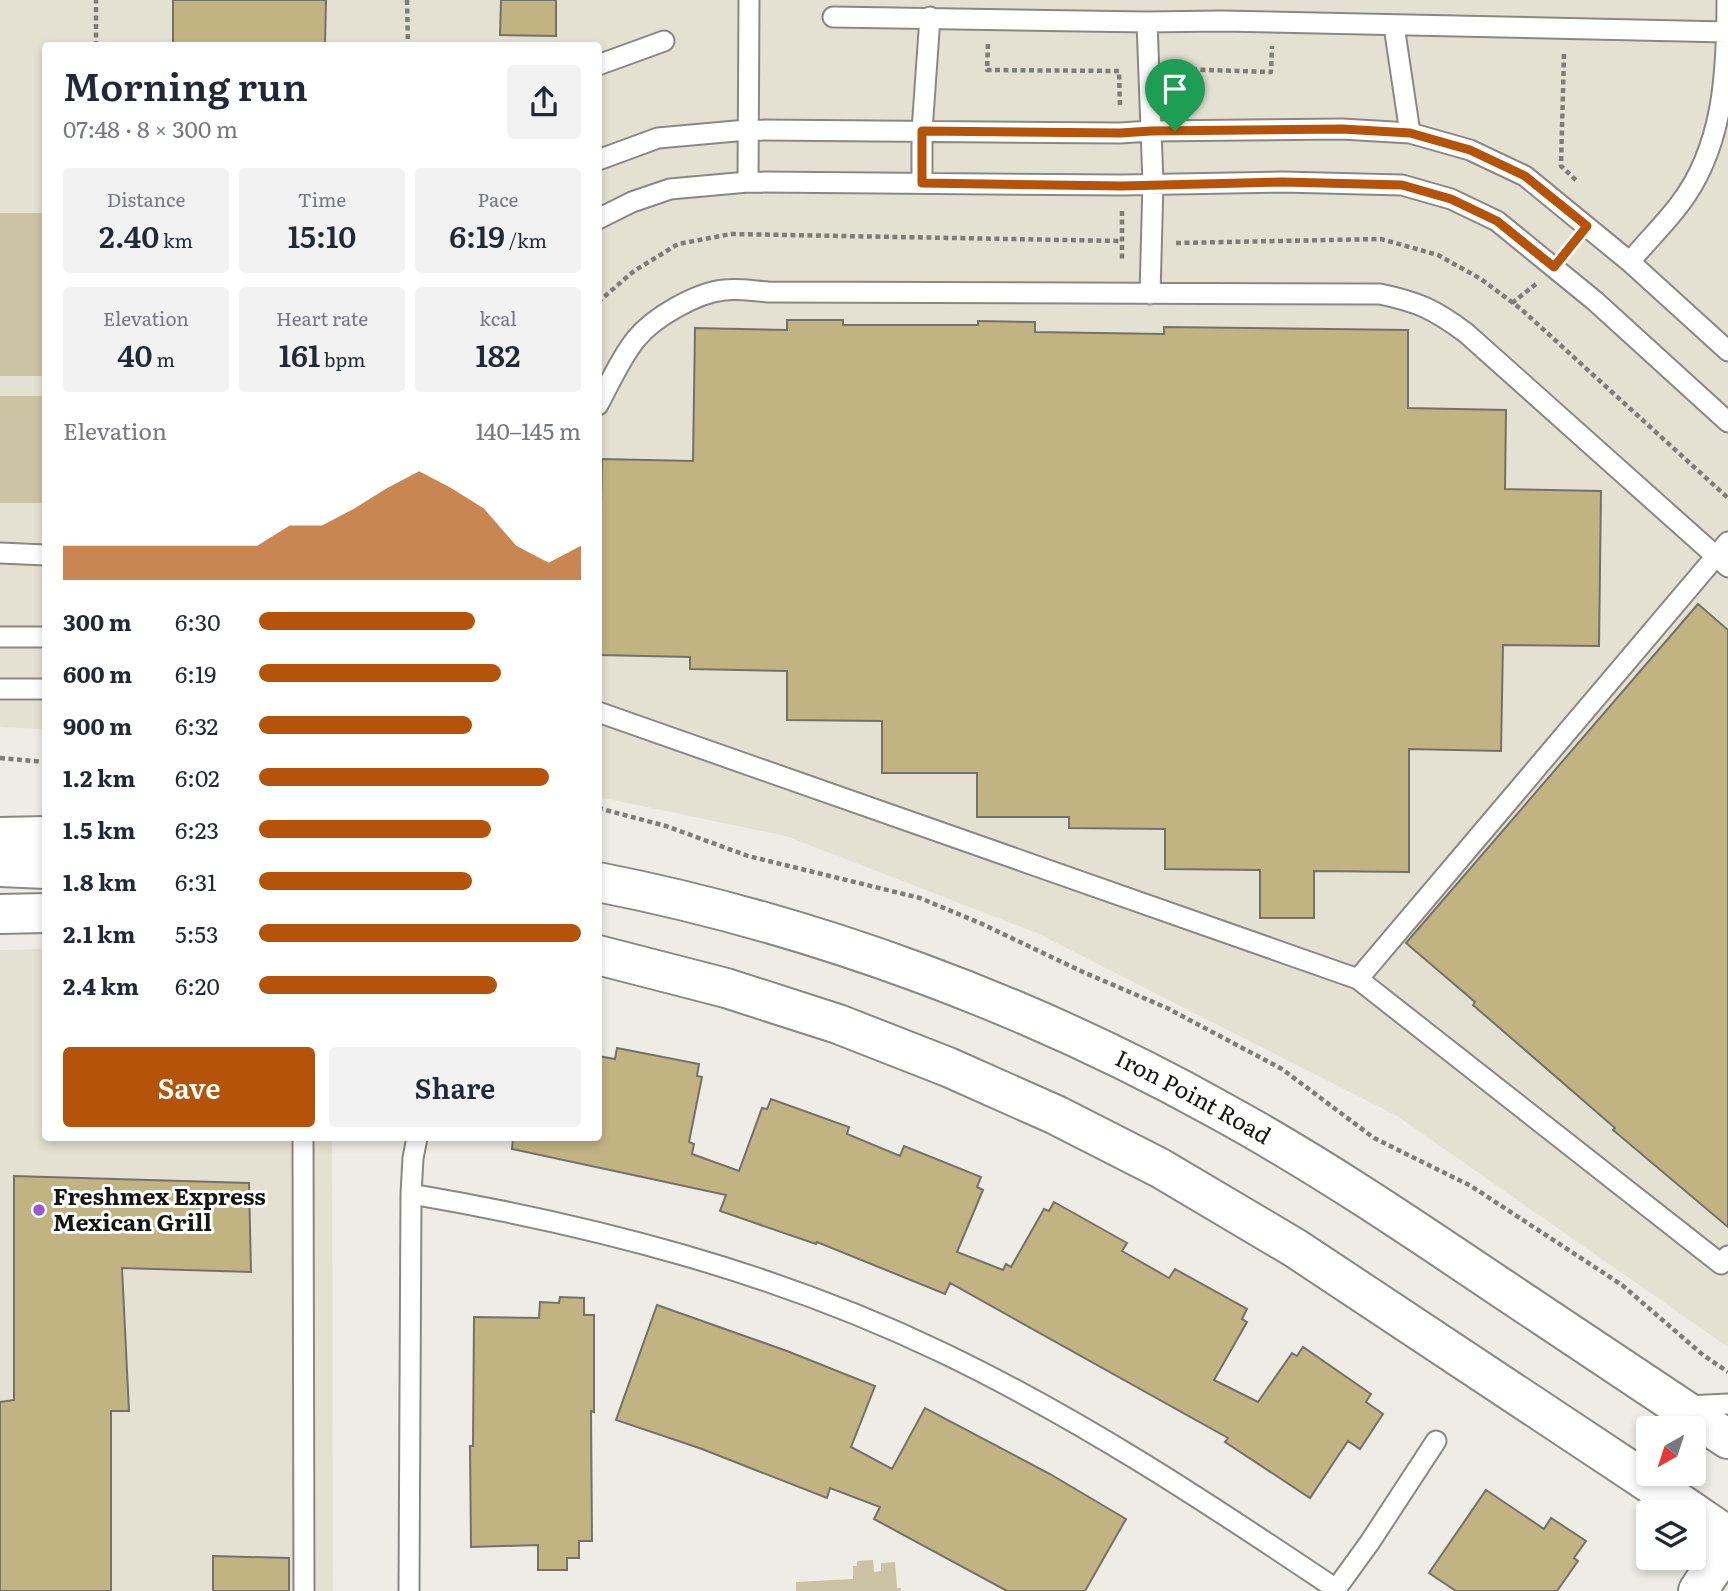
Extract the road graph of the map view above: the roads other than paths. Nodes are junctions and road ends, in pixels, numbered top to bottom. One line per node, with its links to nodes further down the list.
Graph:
1 (749, 0): 12 (lane)
2 (1050, 0): 6 (lane)
3 (1727, 0): 9 (lane)
4 (833, 17): 5 (lane)
5 (930, 18): 6 (lane); 13 (lane)
6 (1050, 20): 7 (lane)
7 (1147, 22): 8 (lane); 14 (lane)
8 (1394, 26): 9 (lane); 15 (lane)
9 (1727, 32): 21 (lane)
10 (664, 41): 11 (lane)
11 (602, 64)
12 (747, 130): 13 (lane); 16 (lane); 17 (lane)
13 (922, 131): 14 (lane); 18 (lane)
14 (1151, 131): 15 (lane); 19 (lane)
15 (1410, 133): 21 (lane)
16 (602, 159)
17 (748, 182): 18 (lane); 20 (lane)
18 (922, 183): 19 (lane)
19 (1153, 183): 22 (lane); 25 (lane)
20 (602, 217)
21 (1630, 262): 23 (lane)
22 (1150, 293): 24 (lane); 28 (lane)
23 (1728, 351)
24 (602, 397)
25 (1728, 422)
26 (0, 553): 27 (lane)
27 (42, 555)
28 (1724, 555): 42 (lane)
29 (0, 637): 30 (lane)
30 (42, 637)
31 (0, 689): 32 (lane)
32 (42, 689)
33 (602, 713): 42 (lane)
34 (42, 836): 35 (main road)
35 (0, 837)
36 (0, 867): 37 (main road)
37 (42, 869)
38 (602, 883): 48 (main road, Iron Point Road)
39 (42, 913): 40 (main road)
40 (0, 914)
41 (602, 956): 51 (main road)
42 (1358, 979): 46 (lane)
43 (303, 1141): 56 (lane)
44 (417, 1141): 45 (lane)
45 (411, 1194): 55 (lane); 57 (lane)
46 (1728, 1256)
47 (1728, 1404): 48 (lane)
48 (1678, 1406): 49 (main road, Iron Point Road)
49 (1728, 1439)
50 (1436, 1441): 55 (lane)
51 (1675, 1500)
52 (1706, 1521): 53 (main road)
53 (1728, 1535)
54 (1728, 1545): 58 (main road)
55 (1335, 1590)
56 (304, 1591)
57 (409, 1591)
58 (1698, 1591)

